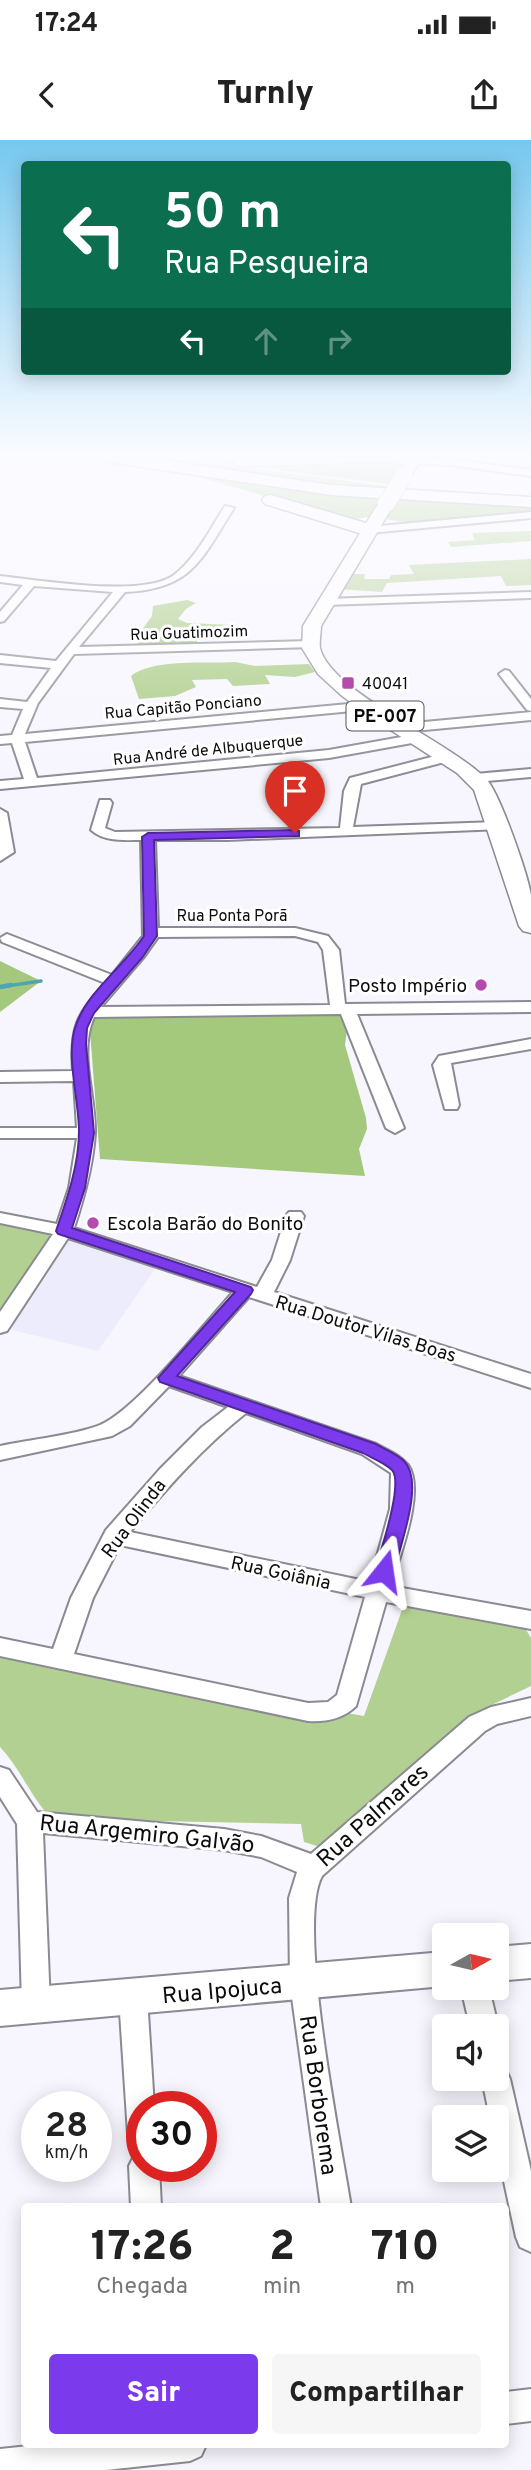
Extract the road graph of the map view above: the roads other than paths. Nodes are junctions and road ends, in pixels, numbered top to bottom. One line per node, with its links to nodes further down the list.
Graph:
1 (187, 566): 5 (street)
2 (347, 566): 7 (main road)
3 (0, 579): 4 (street)
4 (32, 582): 5 (street); 8 (street)
5 (122, 589): 10 (street)
6 (531, 595): 7 (street)
7 (325, 602): 9 (main road)
8 (0, 619)
9 (309, 645): 10 (street, Rua Guatimozim); 16 (main road, PE-007)
10 (69, 651): 12 (street)
11 (0, 659): 12 (street)
12 (60, 665): 15 (street)
13 (505, 674): 17 (street)
14 (0, 703): 15 (street)
15 (31, 706): 20 (street)
16 (370, 706): 19 (main road, PE-007); 20 (street, Rua Capitão Ponciano)
17 (531, 706)
18 (531, 716): 19 (street, Rua André de Albuquerque)
19 (411, 733): 22 (main road, PE-007); 25 (street, Rua André de Albuquerque)
20 (18, 738): 21 (street, Rua Capitão Ponciano); 25 (street)
21 (0, 740)
22 (447, 757): 24 (main road, PE-007); 30 (street)
23 (531, 773): 24 (street)
24 (475, 778): 29 (main road, PE-007)
25 (32, 782): 26 (street, Rua André de Albuquerque)
26 (0, 785)
27 (105, 803): 31 (street)
28 (0, 813): 32 (street)
29 (497, 826): 30 (street); 33 (main road, PE-007)
30 (346, 832): 31 (street)
31 (148, 837): 35 (street)
32 (3, 856)
33 (524, 883): 34 (main road, PE-007)
34 (531, 926)
35 (152, 933): 37 (street); 39 (street, Rua Ponta Porã)
36 (7, 939): 37 (street)
37 (113, 981): 40 (street)
38 (531, 1007): 39 (street)
39 (343, 1008): 40 (street); 45 (street, Rua Ponta Porã)
40 (88, 1012): 42 (street)
41 (531, 1044): 44 (street)
42 (83, 1076): 43 (street); 47 (street)
43 (0, 1077)
44 (451, 1105)
45 (395, 1128)
46 (0, 1133): 47 (street)
47 (86, 1133): 50 (street)
48 (295, 1216): 51 (street)
49 (0, 1218): 50 (street, Rua Doutor Vilas Boas)
50 (64, 1231): 51 (street, Rua Doutor Vilas Boas); 52 (street)
51 (254, 1293): 53 (street); 54 (street, Rua Doutor Vilas Boas)
52 (0, 1327)
53 (166, 1378): 55 (street); 56 (street)
54 (531, 1381)
55 (244, 1405): 57 (street, Rua Olinda); 58 (street)
56 (0, 1453)
57 (114, 1536): 58 (street, Rua Goiânia); 61 (street, Rua Olinda)
58 (379, 1592): 59 (street, Rua Goiânia); 61 (street)
59 (531, 1620)
60 (0, 1647): 61 (street)
61 (61, 1659)
62 (531, 1707): 65 (street, Rua Palmares)
63 (0, 1777): 64 (street, Rua Argemiro Galvão)
64 (30, 1822): 65 (street, Rua Argemiro Galvão); 71 (street)
65 (313, 1868): 69 (street, Rua Palmares)
66 (531, 1961): 67 (main road)
67 (509, 1963)
68 (432, 1970): 69 (main road, Rua Ipojuca)
69 (303, 1983): 70 (main road, Rua Ipojuca); 76 (street, Rua Borborema)
70 (133, 1997): 71 (main road, Rua Ipojuca); 72 (street)
71 (18, 2006)
72 (139, 2091)
73 (499, 2091): 77 (street)
74 (145, 2182): 75 (street)
75 (146, 2203)
76 (335, 2203)
77 (531, 2237)
78 (531, 2405): 79 (street)
79 (509, 2408)
80 (153, 2448): 81 (street)
81 (0, 2465)

